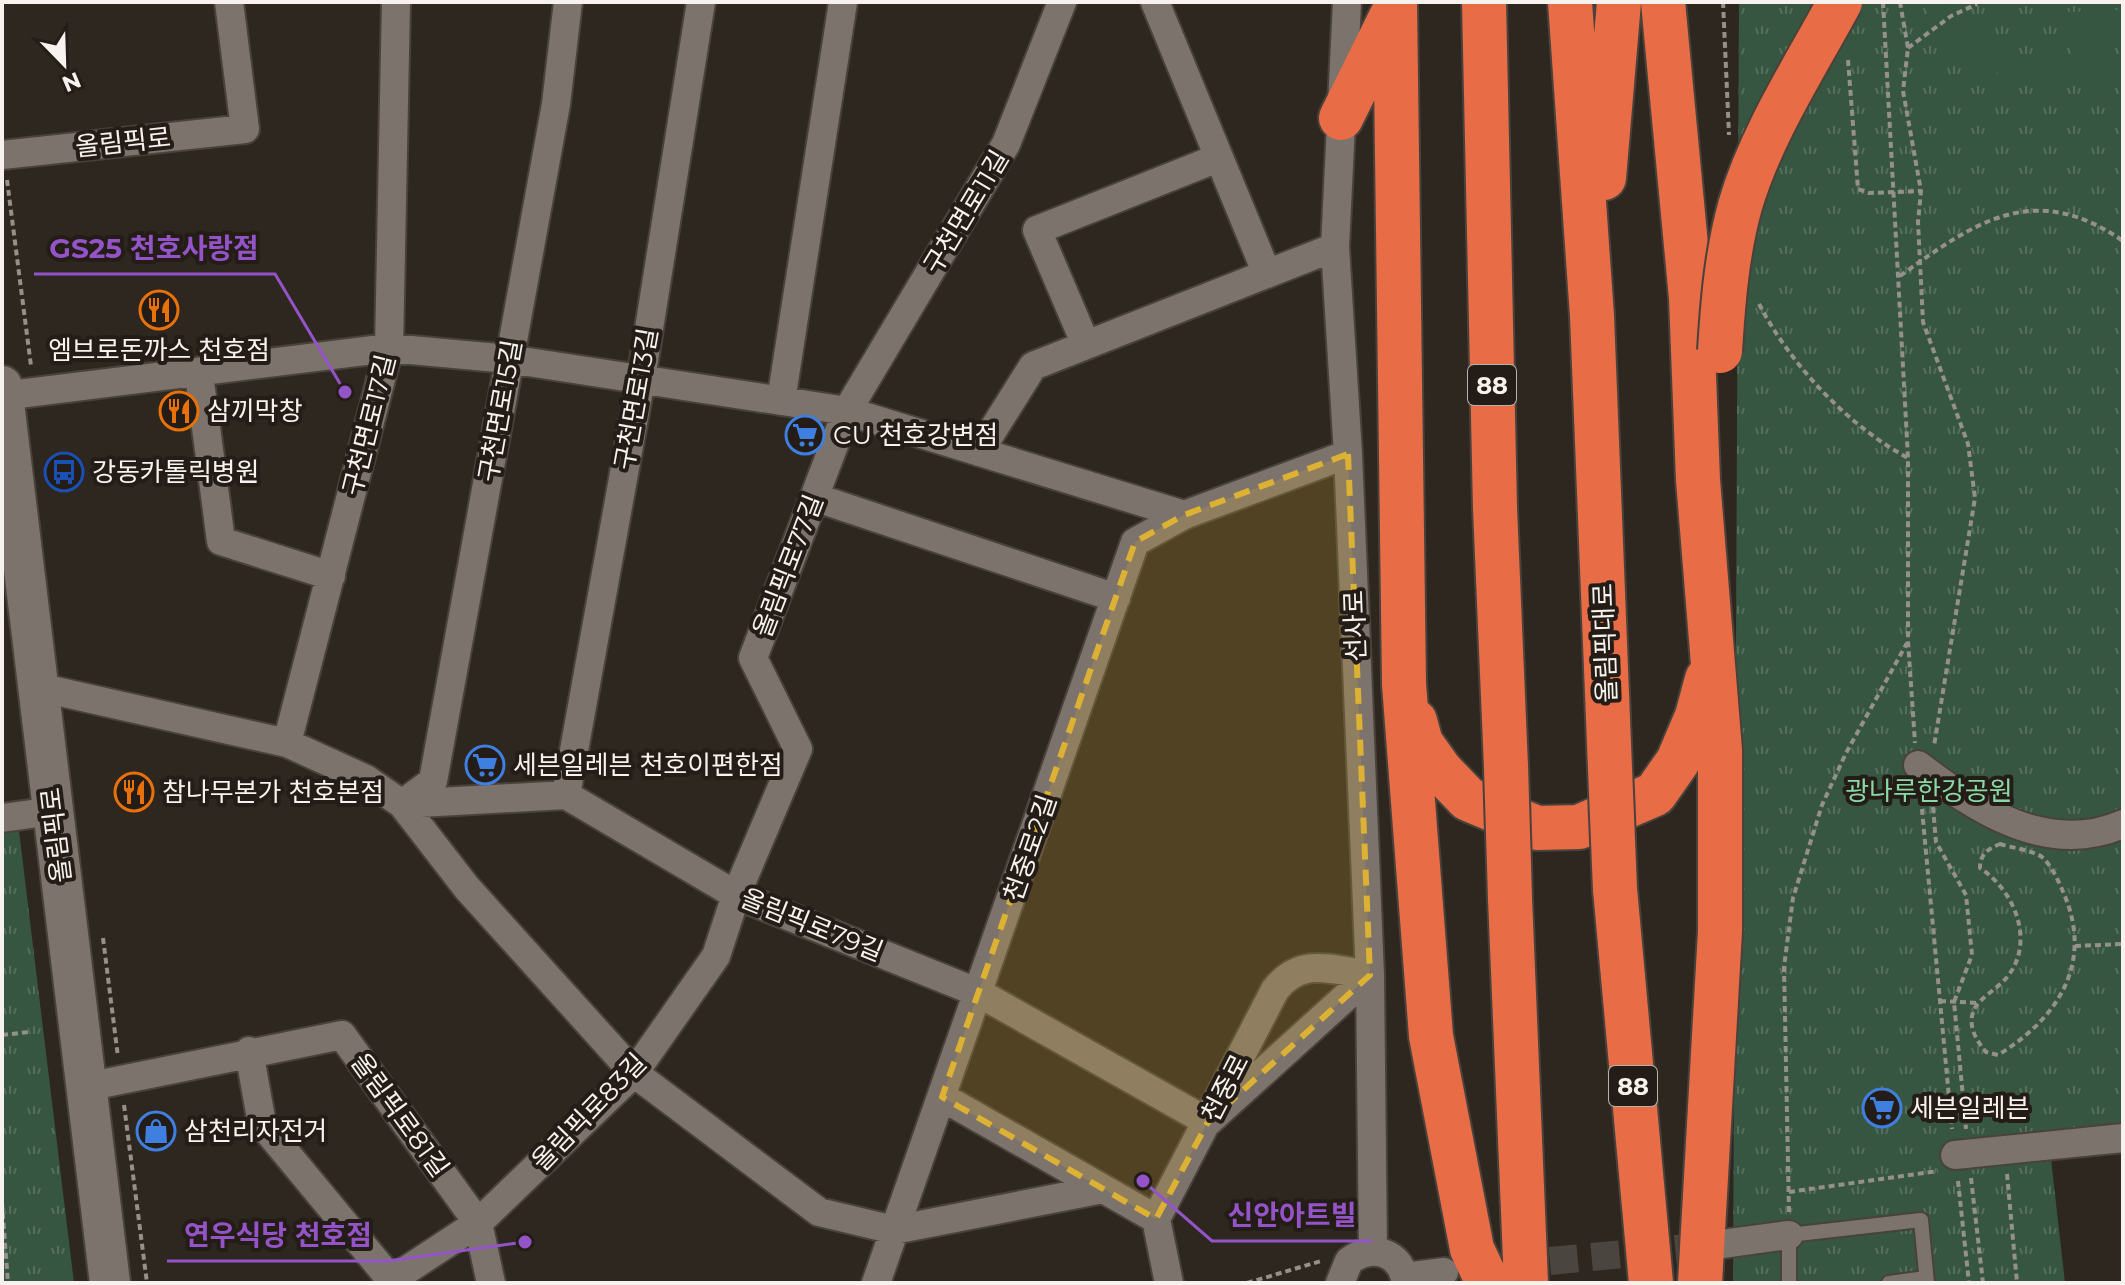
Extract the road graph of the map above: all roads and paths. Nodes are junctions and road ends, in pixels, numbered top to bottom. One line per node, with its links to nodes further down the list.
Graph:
1 (229, 2): 23 (street, 올림픽로)
2 (396, 2): 35 (street, 구천면로17길)
3 (568, 2): 36 (street, 구천면로15길)
4 (701, 2): 38 (street, 구천면로13길)
5 (843, 2): 40 (street)
6 (1062, 2): 41 (street, 구천면로11길)
7 (1155, 2): 24 (street)
8 (1347, 2): 21 (street, 선사로)
9 (1484, 2): 100 (highway, 88, bridge)
10 (1570, 2): 33 (highway, 올림픽대로 / 88)
11 (1619, 2): 33 (highway)
12 (1663, 2): 45 (highway)
13 (1723, 2): 22 (path)
14 (1840, 2): 45 (highway, bridge)
15 (1883, 2): 26 (path)
16 (1900, 2): 19 (path)
17 (1977, 4): 19 (path)
18 (1394, 7): 21 (highway); 52 (highway)
19 (1908, 48): 25 (path)
20 (1848, 57): 26 (path)
21 (1341, 118): 28 (street, 선사로)
22 (1730, 150)
23 (2, 155)
24 (1218, 158): 30 (street); 34 (street)
25 (1921, 191): 26 (path); 29 (path)
26 (1895, 192): 31 (path)
27 (2123, 241): 29 (path)
28 (1335, 247): 30 (street); 43 (street, 선사로)
29 (1921, 261): 31 (path); 55 (path)
30 (1267, 274): 34 (street)
31 (1900, 276): 44 (path)
32 (1755, 294): 44 (path)
33 (1592, 316): 101 (highway, 올림픽대로 / 88, bridge)
34 (1086, 345): 42 (street)
35 (389, 348): 36 (street); 37 (street); 48 (street, 구천면로17길)
36 (509, 359): 38 (street); 57 (street, 구천면로15길)
37 (199, 374): 39 (street); 48 (street)
38 (641, 379): 40 (street); 56 (street, 구천면로13길)
39 (2, 393): 53 (main road, 올림픽로)
40 (781, 401): 41 (street)
41 (847, 411): 42 (street); 46 (street, 올림픽로77길)
42 (979, 452): 47 (street)
43 (1348, 454): 47 (street, 천중로2길); 64 (street, 선사로)
44 (1908, 458): 50 (path)
45 (1698, 480): 51 (highway)
46 (814, 497): 49 (street); 61 (street, 올림픽로77길)
47 (1184, 515): 49 (street, 천중로2길)
48 (331, 576): 54 (street, 구천면로17길)
49 (1116, 598): 65 (street, 천중로2길)
50 (1908, 641): 55 (path); 80 (path)
51 (1712, 657): 52 (highway); 102 (highway)
52 (1404, 684): 99 (highway)
53 (38, 687): 54 (street); 58 (main road, 올림픽로)
54 (287, 743): 57 (street)
55 (1924, 770): 60 (street); 66 (path); 67 (path)
56 (566, 795): 57 (street); 61 (street, 올림픽로79길)
57 (402, 804): 72 (street)
58 (53, 811): 59 (street); 73 (main road, 올림픽로)
59 (2, 818)
60 (2123, 824)
61 (736, 895): 65 (street, 올림픽로79길); 72 (street, 올림픽로83길)
62 (2123, 944): 63 (path)
63 (2075, 946): 68 (path); 68 (path)
64 (1370, 975): 75 (street); 75 (street, 천중로); 87 (street, 선사로)
65 (979, 993): 74 (street, 천중로2길); 75 (street, 올림픽로79길)
66 (1940, 1001): 67 (path); 78 (path)
67 (1954, 1002): 68 (path); 78 (path)
68 (1979, 1003)
69 (29, 1032): 70 (path)
70 (2, 1035)
71 (249, 1051): 73 (street, 올림픽로81길); 83 (street, 올림픽로81길); 92 (street)
72 (634, 1073): 83 (street, 올림픽로83길); 84 (street)
73 (86, 1087): 94 (main road, 올림픽로)
74 (942, 1097): 79 (street); 84 (street, 천중로2길)
75 (1208, 1122): 82 (street, 천중로)
76 (2123, 1138): 77 (street)
77 (2004, 1150): 78 (street); 107 (path)
78 (1960, 1159): 80 (path); 105 (path); 106 (path)
79 (1103, 1189): 82 (street); 84 (street)
80 (1789, 1192): 85 (path)
81 (2, 1203): 93 (path)
82 (1156, 1219): 97 (street)
83 (478, 1223): 92 (street, 올림픽로83길); 95 (street, 올림픽로81길)
84 (894, 1230): 96 (street, 천중로2길)
85 (1789, 1235): 86 (street); 91 (lane); 103 (lane)
86 (1722, 1244)
87 (1373, 1251): 88 (street); 90 (street)
88 (1336, 1270): 98 (path)
89 (1444, 1272): 90 (street)
90 (1405, 1280)
91 (1927, 1281): 104 (lane)
92 (389, 1282)
93 (8, 1283)
94 (110, 1283)
95 (491, 1283)
96 (876, 1283)
97 (1169, 1283)
98 (1247, 1283)
99 (1488, 1283)
100 (1526, 1283)
101 (1651, 1283)
102 (1700, 1283)
103 (1789, 1283)
104 (1889, 1283)
105 (1969, 1283)
106 (1983, 1283)
107 (2017, 1283)

